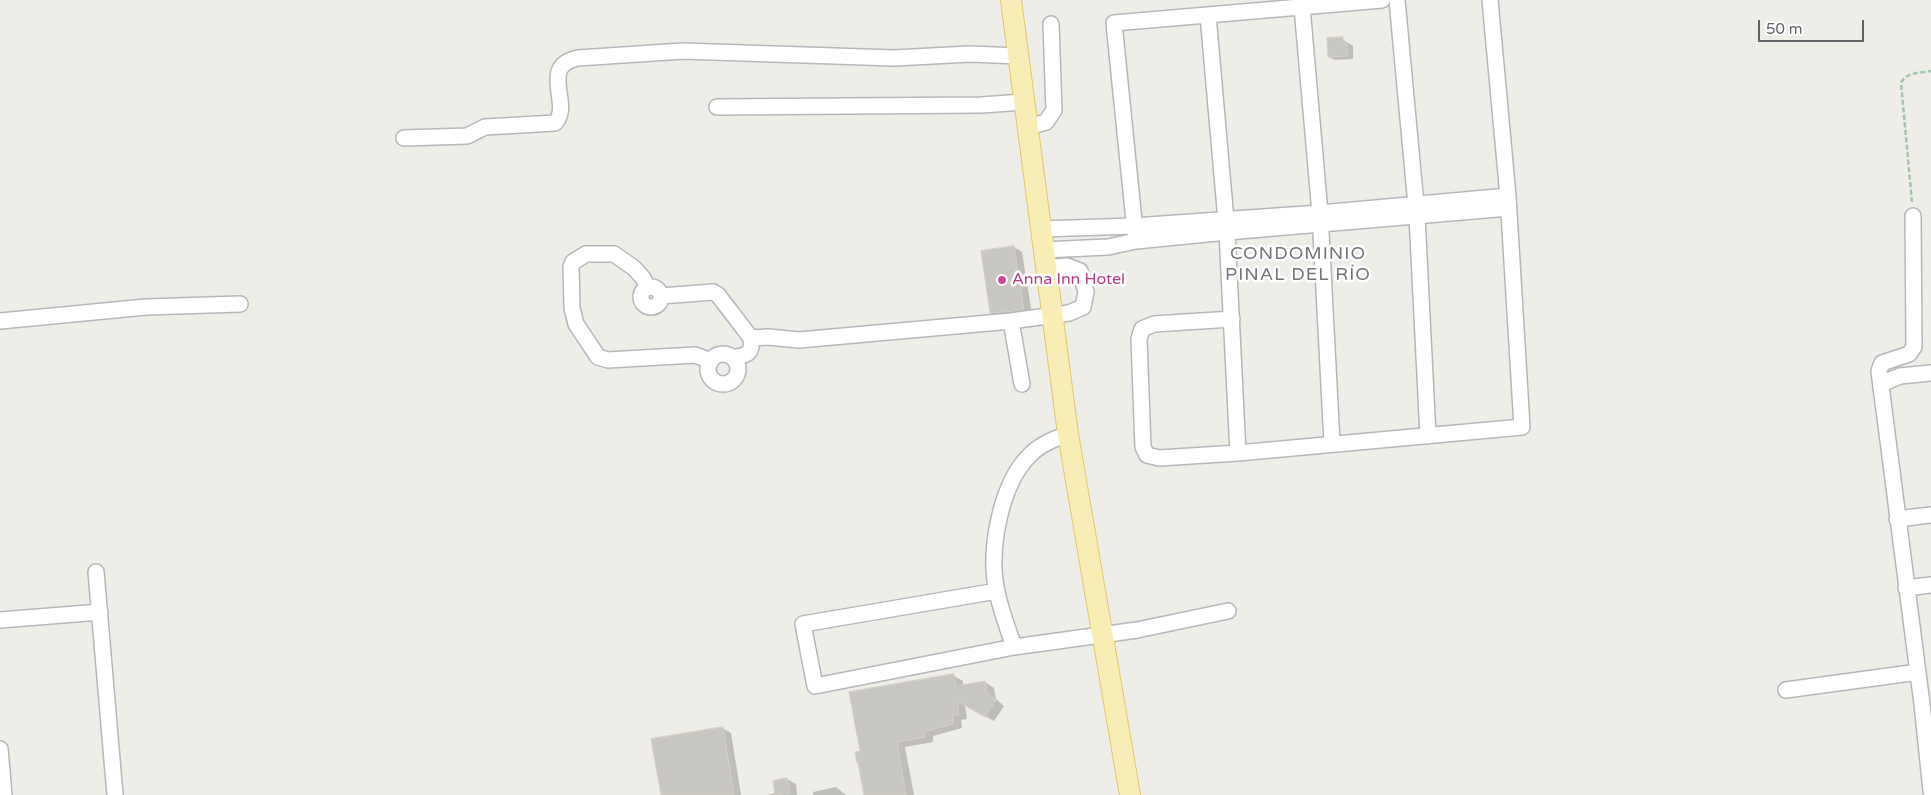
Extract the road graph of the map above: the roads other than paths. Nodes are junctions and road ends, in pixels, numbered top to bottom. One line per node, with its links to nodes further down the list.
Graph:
1 (1011, 0): 8 (main road)
2 (1382, 0): 5 (street)
3 (1397, 0): 14 (street)
4 (1490, 0): 13 (street)
5 (1302, 7): 6 (street); 16 (street)
6 (1208, 15): 17 (street); 18 (street)
7 (1051, 24): 11 (street)
8 (1018, 56): 9 (main road); 12 (street)
9 (1024, 102): 10 (street); 11 (main road)
10 (717, 107)
11 (1028, 127): 20 (main road)
12 (404, 138)
13 (1509, 202): 14 (street); 36 (street)
14 (1416, 210): 16 (street); 36 (street)
15 (1913, 216): 34 (street)
16 (1321, 219): 18 (street); 37 (street)
17 (1134, 226): 18 (street); 19 (street); 21 (street)
18 (1226, 226): 21 (street); 26 (street)
19 (1080, 228): 20 (street); 22 (street)
20 (1040, 229): 23 (main road)
21 (1136, 241): 22 (street)
22 (1082, 248): 23 (street)
23 (1044, 259): 25 (main road); 25 (street)
24 (240, 304): 27 (street)
25 (1051, 316): 28 (street); 35 (main road)
26 (1232, 319): 38 (street); 38 (street)
27 (0, 320)
28 (1011, 321): 29 (street); 33 (street)
29 (751, 338): 30 (street); 31 (street)
30 (733, 358): 31 (street); 31 (street)
31 (711, 361)
32 (1931, 373): 34 (street)
33 (1022, 384)
34 (1881, 384): 40 (street)
35 (1068, 434): 44 (street); 48 (main road)
36 (1428, 436): 37 (street)
37 (1332, 443): 38 (street)
38 (1238, 453)
39 (1931, 515): 40 (street)
40 (1897, 520): 43 (street)
41 (96, 572): 46 (street)
42 (1931, 585): 43 (street)
43 (1906, 588): 50 (street)
44 (997, 591): 49 (street); 49 (street)
45 (1228, 611): 48 (street)
46 (100, 612): 47 (street); 56 (street)
47 (0, 620)
48 (1101, 635): 49 (street); 57 (main road)
49 (1014, 648)
50 (1918, 672): 51 (street); 52 (street)
51 (1786, 690)
52 (1927, 703): 54 (street)
53 (0, 750): 55 (street)
54 (1931, 791)
55 (4, 795)
56 (115, 795)
57 (1130, 795)

